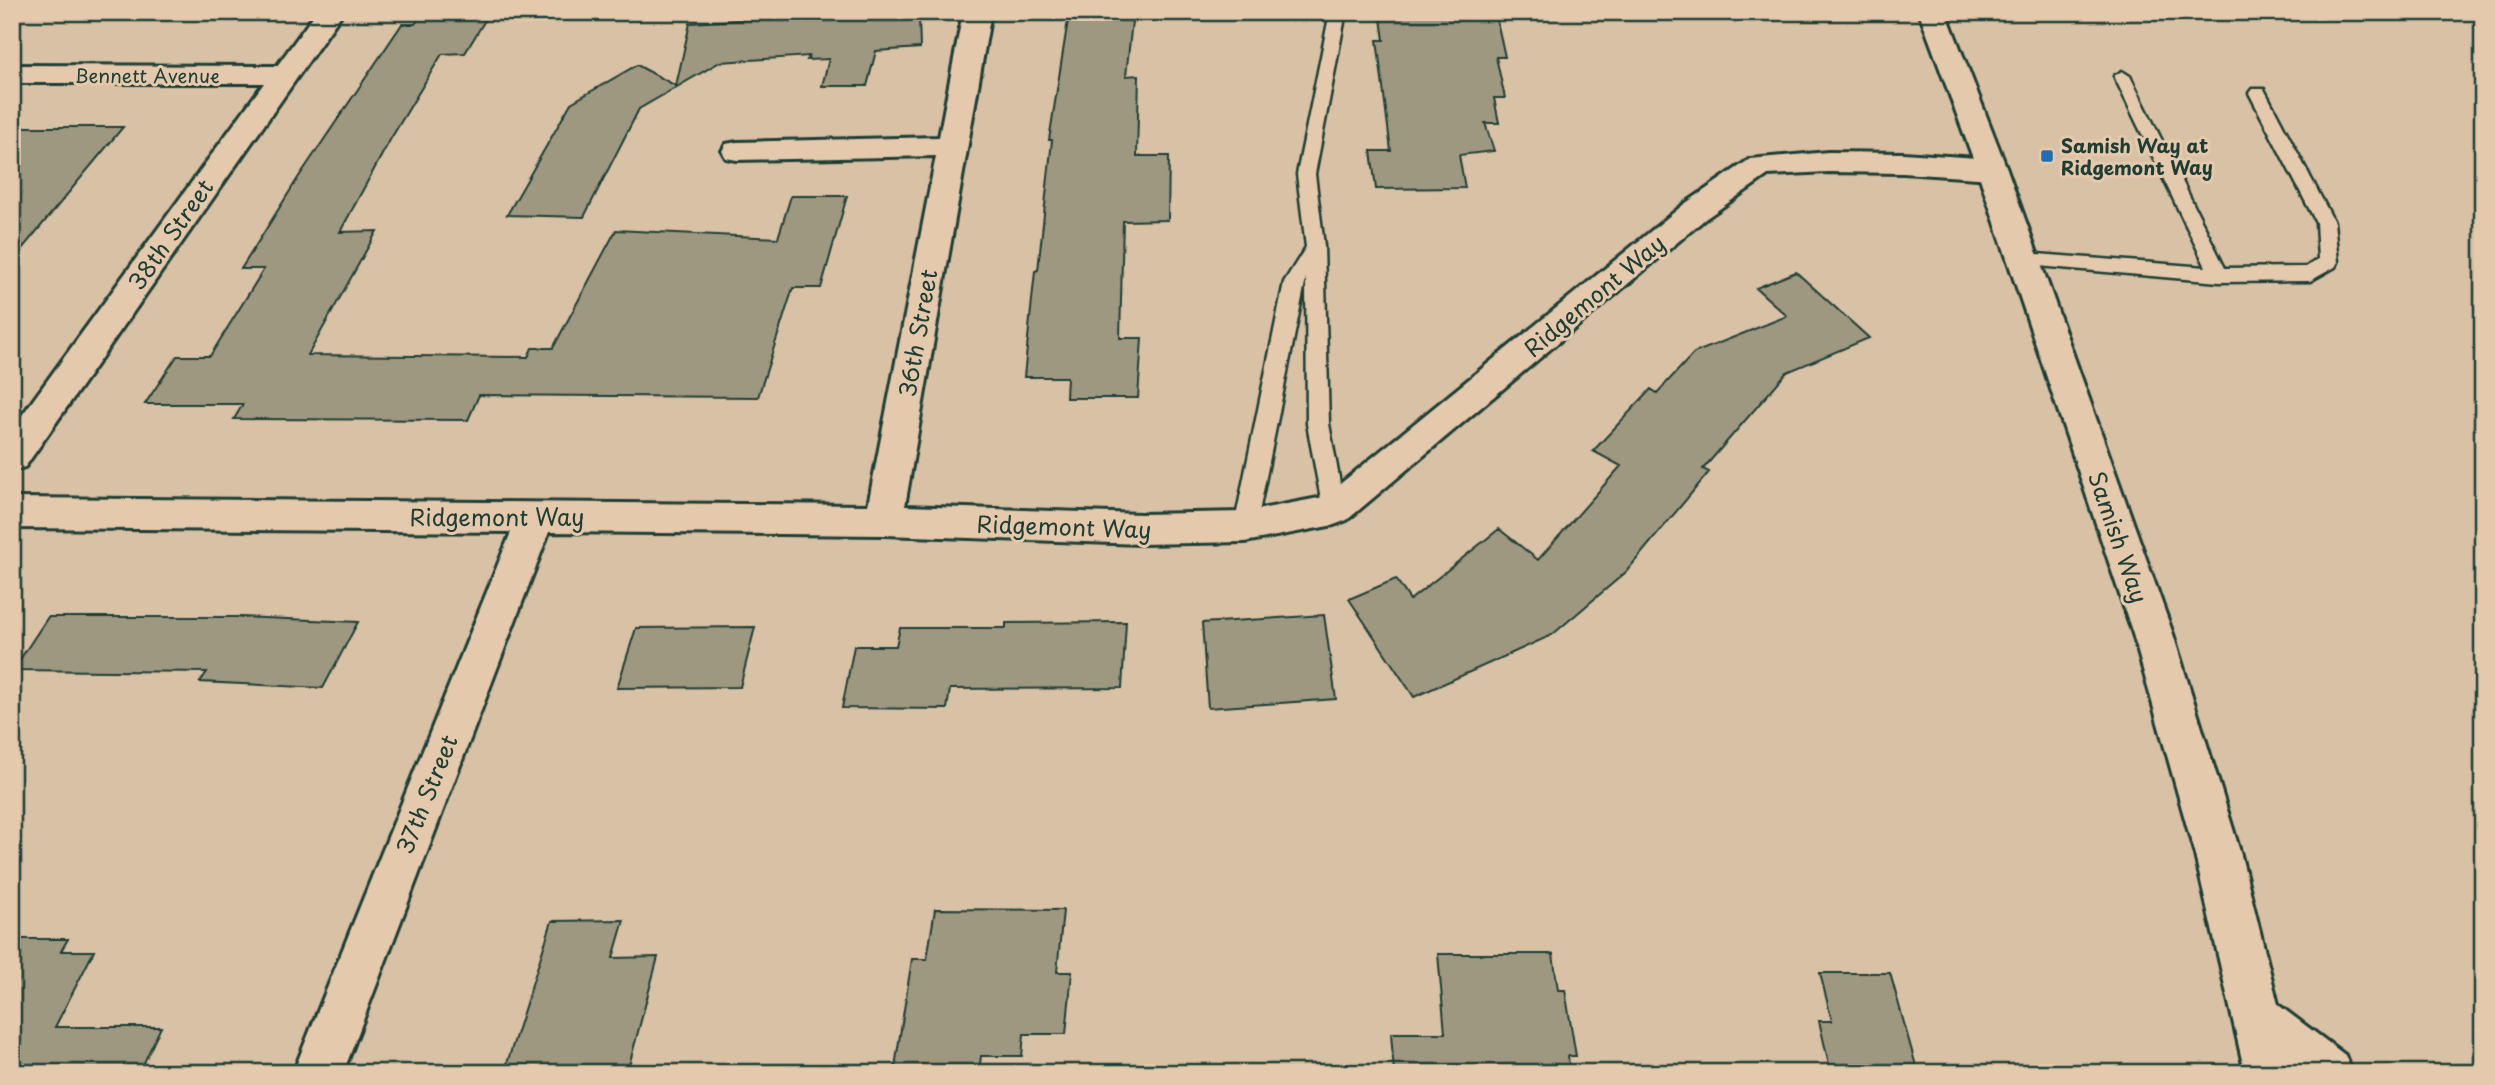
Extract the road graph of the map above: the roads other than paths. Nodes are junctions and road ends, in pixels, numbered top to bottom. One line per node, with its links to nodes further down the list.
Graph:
1 (330, 12): 6 (main road, 38th Street)
2 (977, 12): 9 (main road, 36th Street)
3 (1338, 12): 12 (lane)
4 (1932, 12): 11 (main road, Samish Way)
5 (12, 74): 6 (main road, Bennett Avenue)
6 (283, 75): 15 (main road, 38th Street)
7 (2122, 76): 14 (lane)
8 (2258, 93): 14 (lane)
9 (951, 146): 10 (main road); 19 (main road, 36th Street)
10 (737, 151)
11 (1992, 169): 13 (main road, Samish Way); 16 (main road, Ridgemont Way)
12 (1315, 246): 16 (lane); 20 (lane)
13 (2023, 259): 14 (lane); 21 (main road, Samish Way)
14 (2219, 275)
15 (12, 457)
16 (1334, 510): 20 (main road, Ridgemont Way)
17 (12, 513): 18 (main road, Ridgemont Way)
18 (536, 516): 19 (main road, Ridgemont Way); 22 (main road, 37th Street)
19 (884, 520): 20 (main road, Ridgemont Way)
20 (1245, 527)
21 (2260, 1021): 23 (main road, Samish Way); 24 (main road)
22 (318, 1073)
23 (2270, 1073)
24 (2328, 1073)

